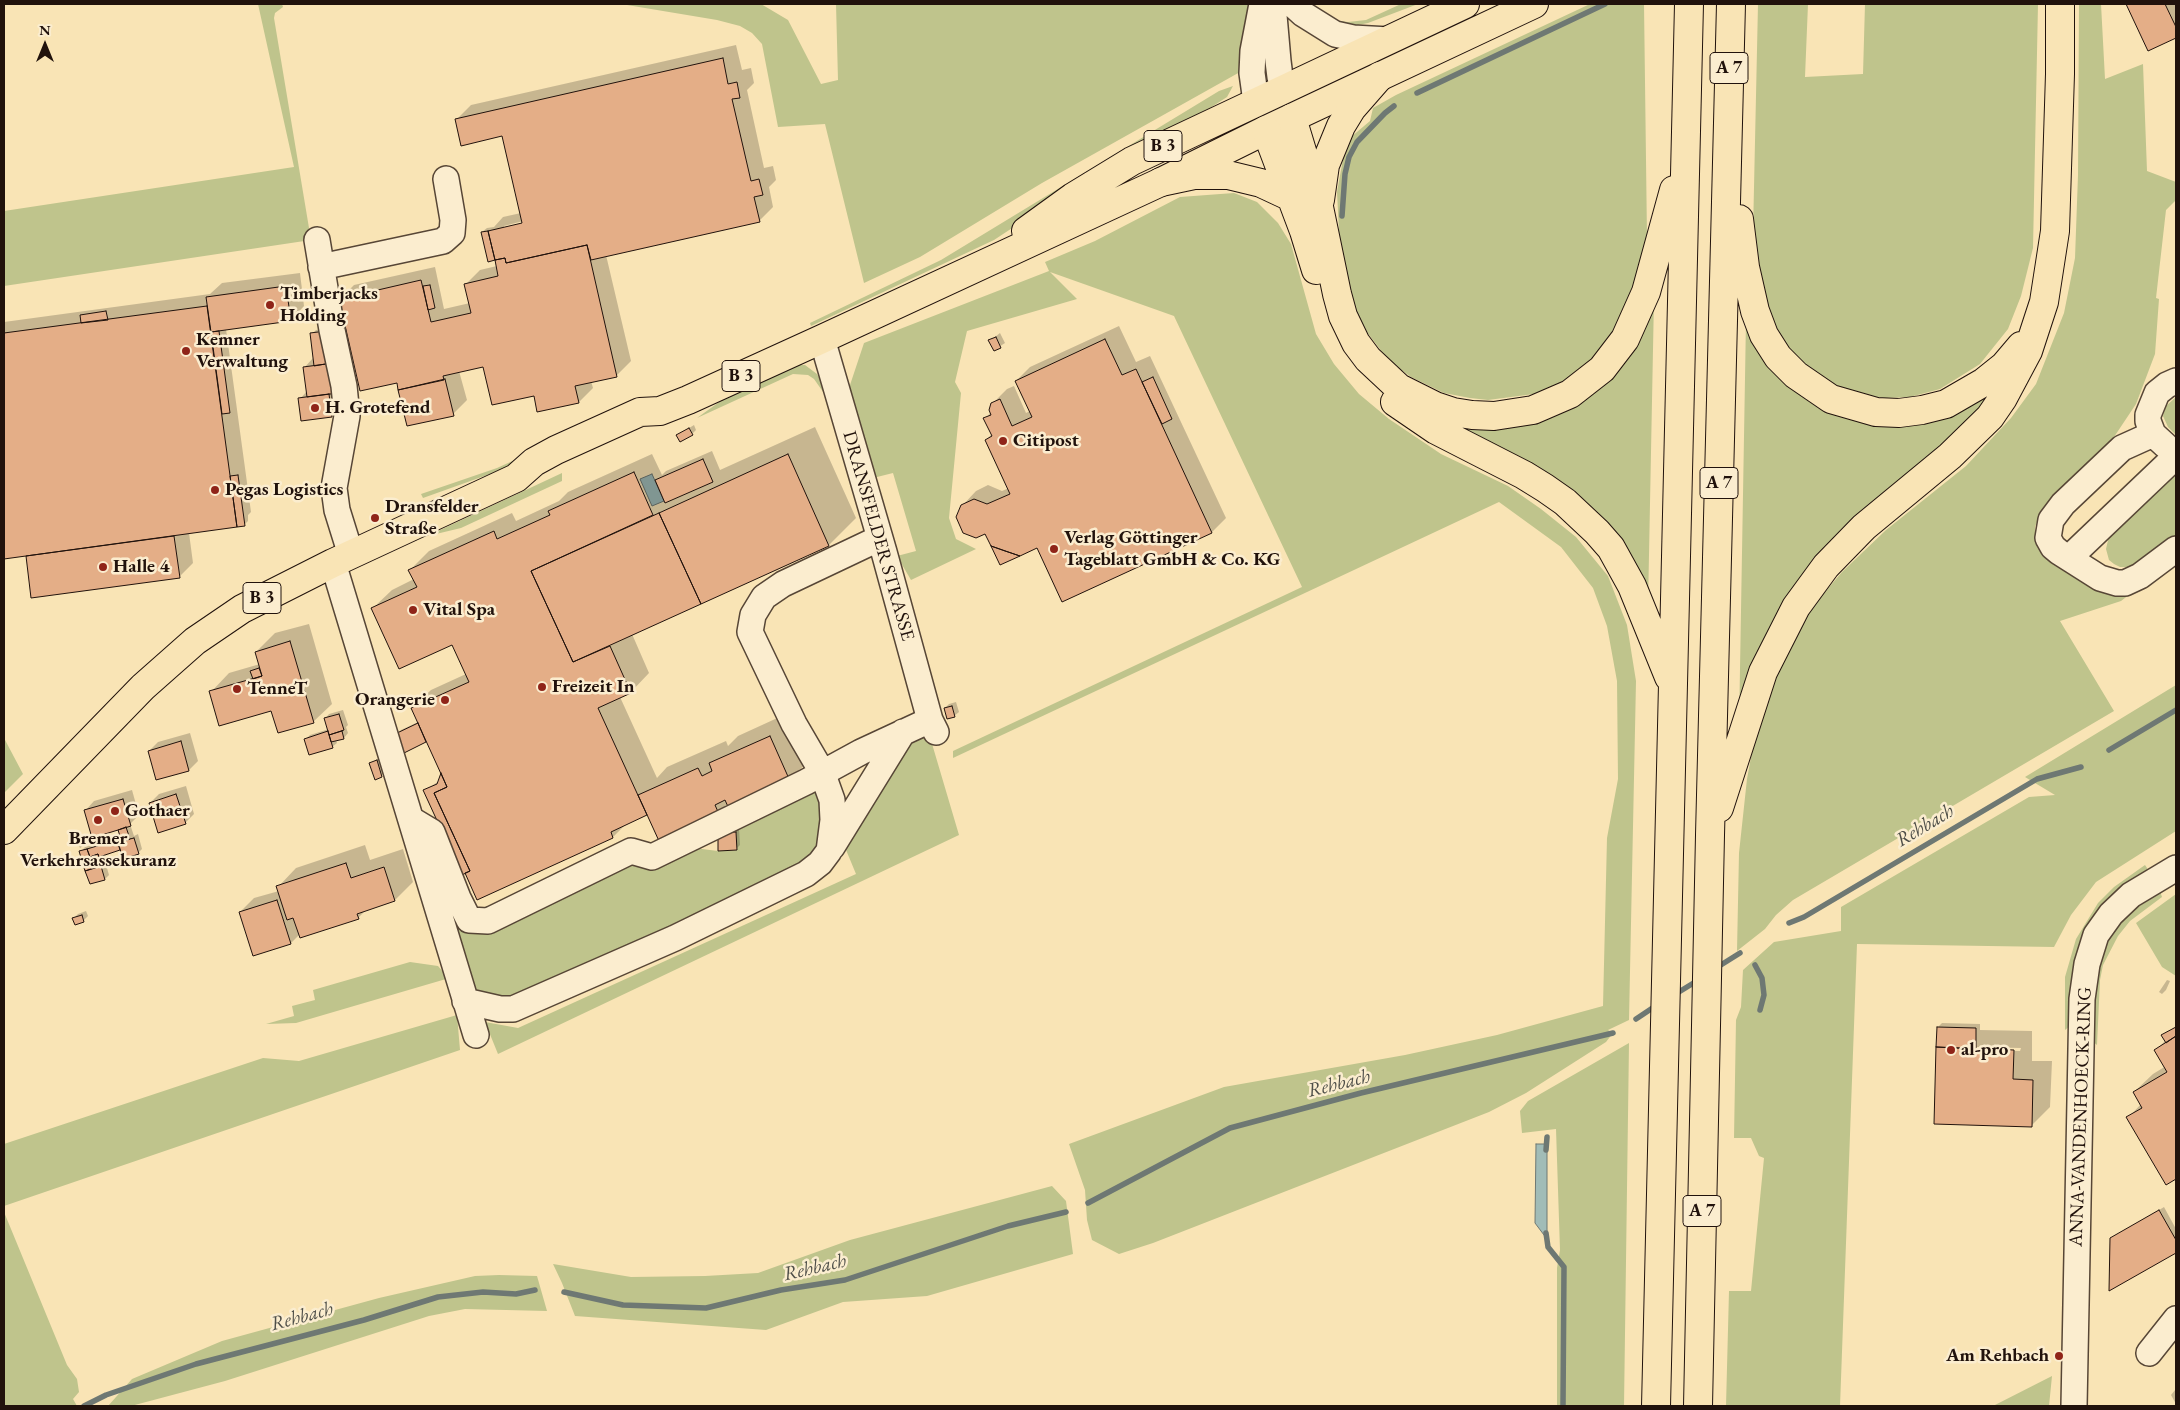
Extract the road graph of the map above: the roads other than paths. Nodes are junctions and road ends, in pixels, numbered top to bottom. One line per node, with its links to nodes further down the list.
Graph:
1 (1262, 4): 12 (street)
2 (1273, 4): 11 (street)
3 (1292, 4): 9 (street)
4 (1465, 4): 9 (main road, B 3)
5 (1534, 4): 10 (main road, B 3)
6 (1731, 4): 15 (main road, A 7)
7 (2060, 4): 24 (main road)
8 (1689, 15): 16 (main road, A 7)
9 (1389, 40): 11 (main road, B 3)
10 (1380, 76): 13 (main road, B 3); 20 (main road)
11 (1284, 89): 12 (main road, B 3); 13 (main road)
12 (1256, 102): 14 (main road); 22 (main road, B 3)
13 (1292, 118): 14 (main road, B 3); 20 (main road)
14 (1266, 130): 18 (main road, B 3); 19 (main road)
15 (1728, 131): 24 (main road); 39 (main road, A 7)
16 (1686, 142): 20 (main road); 34 (main road, A 7)
17 (446, 179): 23 (street)
18 (1161, 182): 19 (main road); 22 (main road, B 3)
19 (1291, 197): 34 (main road)
20 (1319, 207)
21 (317, 240): 23 (street)
22 (982, 263): 25 (main road, B 3)
23 (321, 267): 33 (street)
24 (2037, 324): 39 (main road)
25 (822, 339): 30 (street, DRANSFELDER STRASSE); 33 (main road, B 3)
26 (2176, 381): 27 (street)
27 (2153, 434): 28 (street); 32 (street)
28 (2176, 450)
29 (2176, 456): 32 (street)
30 (880, 538): 35 (street, DRANSFELDER STRASSE); 36 (street)
31 (2176, 549): 32 (street)
32 (2069, 558)
33 (342, 559): 37 (street); 38 (main road, B 3)
34 (1674, 690): 46 (main road, A 7)
35 (903, 732): 36 (street); 40 (street)
36 (822, 772): 37 (street); 40 (street)
37 (422, 826): 42 (street)
38 (4, 830)
39 (1710, 835): 47 (main road, A 7)
40 (829, 851): 42 (street)
41 (2176, 868): 48 (street, ANNA-VANDENHOECK-RING)
42 (465, 1001): 43 (street)
43 (476, 1034)
44 (2176, 1319): 45 (street)
45 (2149, 1353)
46 (1656, 1406)
47 (1698, 1406)
48 (2074, 1406)

